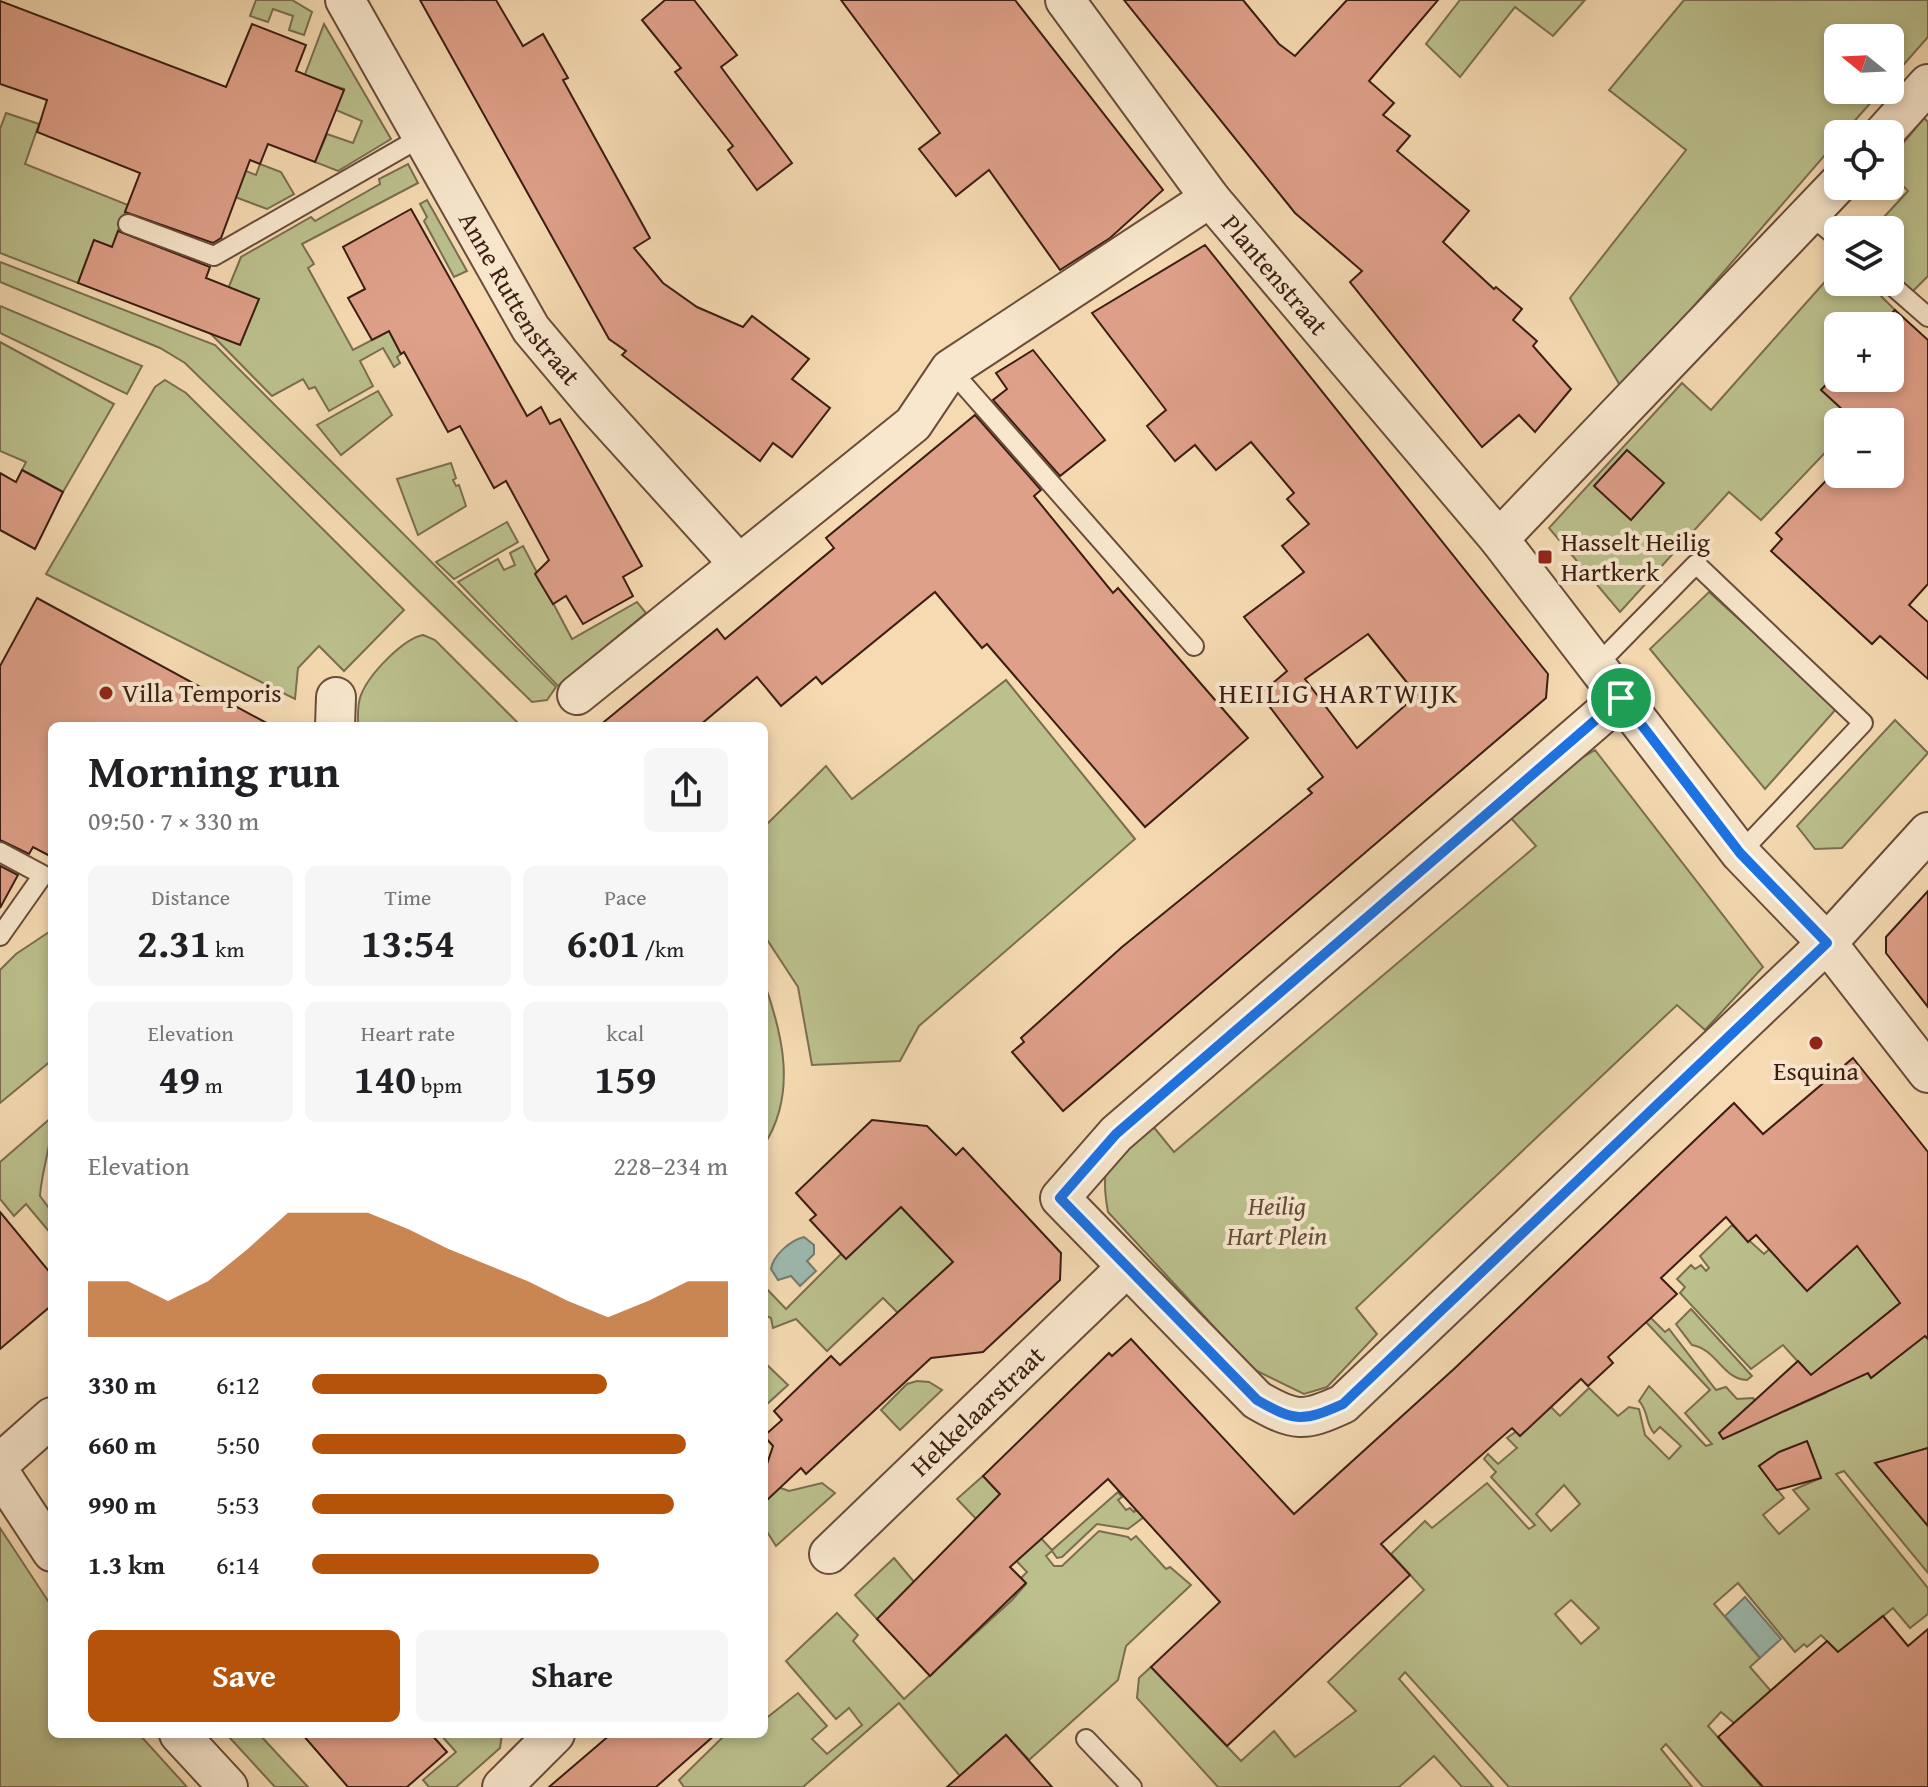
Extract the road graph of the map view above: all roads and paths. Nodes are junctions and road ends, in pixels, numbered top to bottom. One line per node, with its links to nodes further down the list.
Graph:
1 (345, 0): 5 (street, Anne Ruttenstraat)
2 (1065, 0): 6 (street, Plantenstraat)
3 (1928, 84): 4 (street)
4 (1896, 120)
5 (425, 135): 7 (lane); 13 (street, Anne Ruttenstraat)
6 (1210, 198): 11 (street); 12 (street, Plantenstraat)
7 (128, 224)
8 (1824, 227): 12 (street)
9 (1904, 296): 10 (lane)
10 (1928, 317)
11 (950, 369): 13 (street); 14 (lane)
12 (1499, 539): 15 (street, Plantenstraat)
13 (738, 563): 16 (street)
14 (1194, 646)
15 (1596, 666): 17 (street, Plantenstraat); 20 (lane)
16 (577, 695)
17 (1621, 698): 20 (street, Plantenstraat); 24 (street)
18 (1928, 832): 22 (street)
19 (0, 852): 21 (lane)
20 (1740, 853): 22 (street, Plantenstraat)
21 (0, 936)
22 (1827, 943): 23 (street, Plantenstraat); 24 (street)
23 (1928, 1073)
24 (1127, 1267): 29 (street, Hekkelaarstraat)
25 (48, 1421): 26 (street)
26 (0, 1463)
27 (0, 1473): 28 (street)
28 (48, 1546)
29 (829, 1554)
30 (183, 1738): 33 (street)
31 (542, 1739): 34 (street)
32 (1086, 1739): 35 (lane)
33 (228, 1787)
34 (502, 1787)
35 (1132, 1787)

